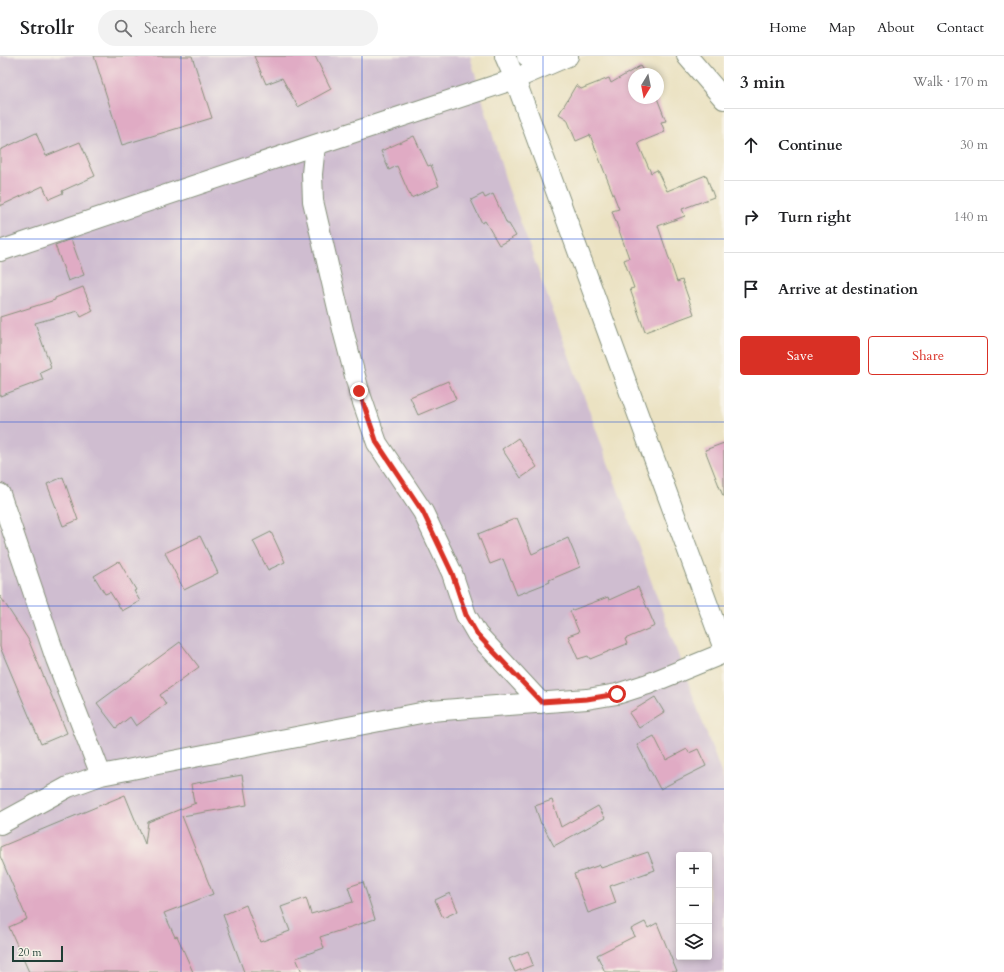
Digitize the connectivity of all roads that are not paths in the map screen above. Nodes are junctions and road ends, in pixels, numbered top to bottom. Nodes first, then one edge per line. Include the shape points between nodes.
1 (505, 56) edge
2 (527, 56) edge
3 (687, 56) edge
4 (565, 58) edge
5 (515, 79) junction
6 (724, 99) edge
7 (315, 145) junction
8 (0, 251) edge
9 (0, 494) edge
10 (724, 649) edge
11 (724, 653) edge
12 (541, 702) junction
13 (101, 775) junction
14 (0, 824) edge

1 - 5 street
2 - 4 street via 541,59
3 - 6 street
4 - 5 street
5 - 7 street
5 - 10 street
7 - 8 street
7 - 12 street via 313,201 359,391 377,443 423,512 452,573 466,615 477,634
9 - 13 street via 56,659
11 - 12 street via 617,694
12 - 13 street via 431,711
13 - 14 street via 68,787

